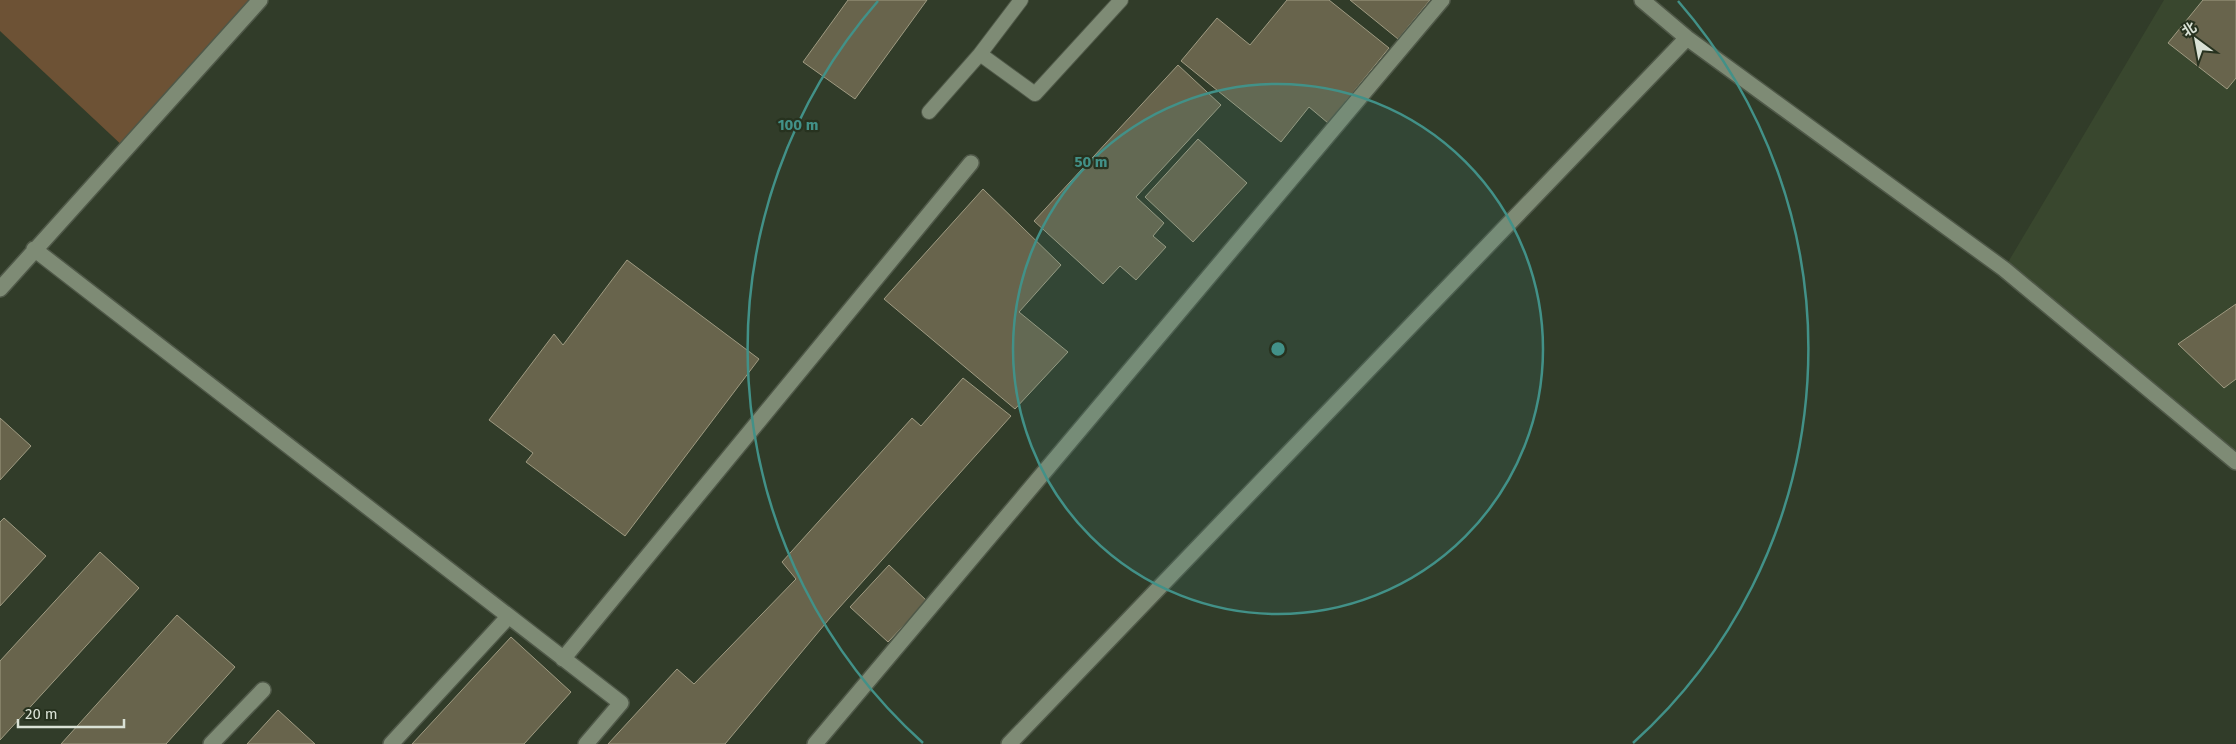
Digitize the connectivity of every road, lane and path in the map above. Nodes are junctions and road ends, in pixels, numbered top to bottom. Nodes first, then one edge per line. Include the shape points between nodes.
1 (260, 0) edge
2 (1021, 0) edge
3 (1121, 0) edge
4 (1442, 0) edge
5 (1642, 0) edge
6 (1687, 38) junction
7 (980, 54) junction
8 (929, 112) dead end
9 (971, 164) dead end
10 (34, 250) junction
11 (0, 289) edge
12 (2236, 462) edge
13 (508, 617) junction
14 (563, 659) junction
15 (263, 690) dead end
16 (211, 744) edge
17 (391, 744) edge
18 (586, 744) edge
19 (815, 744) edge
20 (1009, 744) edge

1 - 10 street
2 - 7 lane
3 - 7 lane via 1035,94
4 - 19 street
5 - 6 street
6 - 12 street via 2004,269
6 - 20 street
7 - 8 lane
9 - 14 street
10 - 11 street
10 - 13 street
13 - 14 street
13 - 17 street
14 - 18 street via 622,704
15 - 16 street

